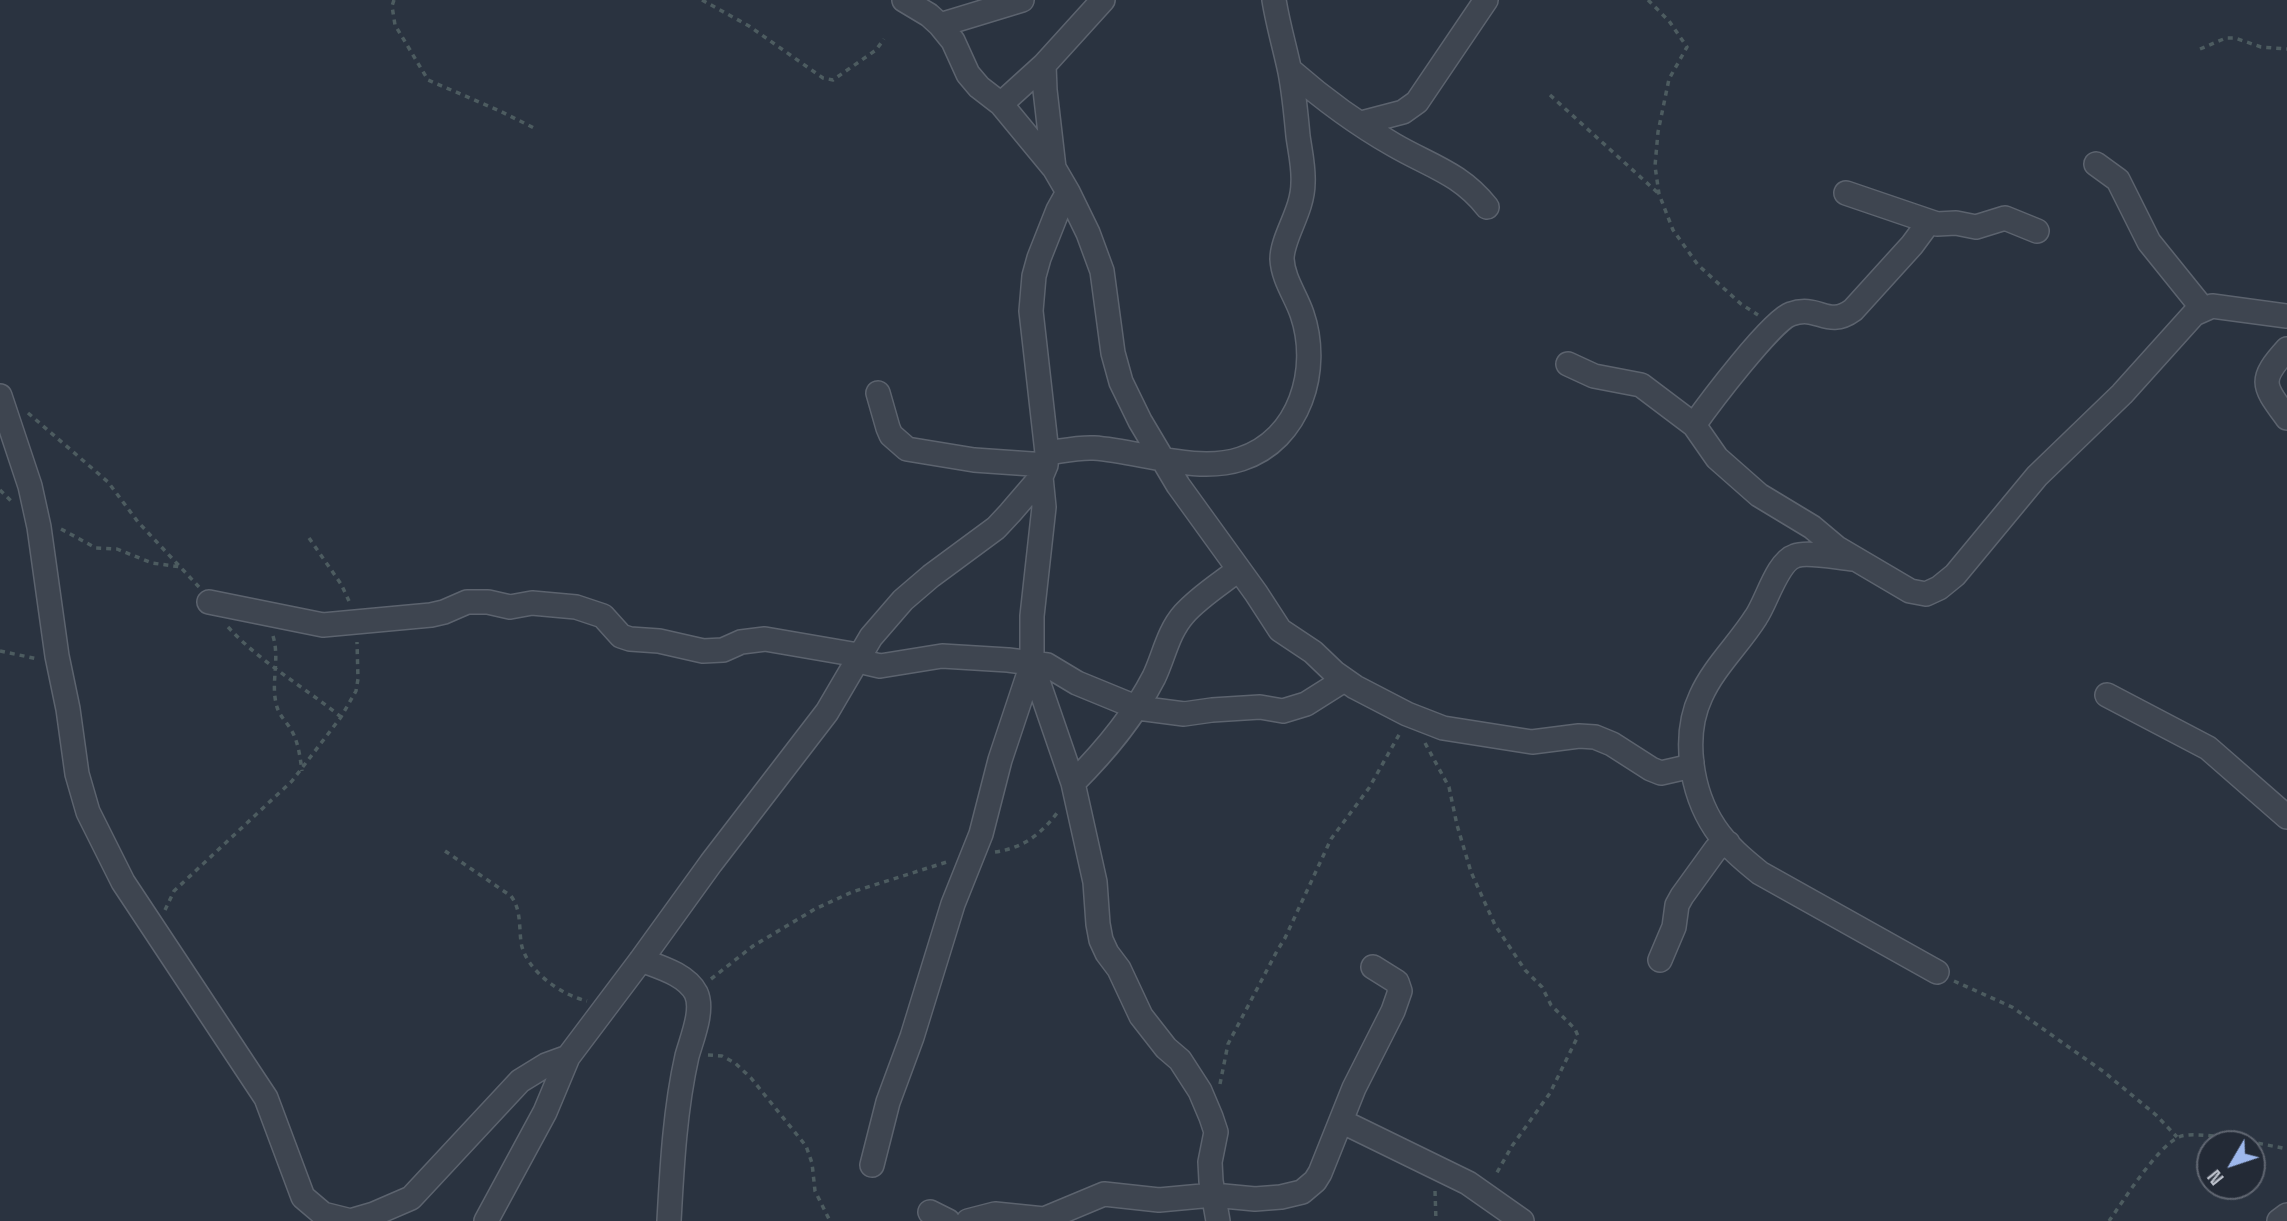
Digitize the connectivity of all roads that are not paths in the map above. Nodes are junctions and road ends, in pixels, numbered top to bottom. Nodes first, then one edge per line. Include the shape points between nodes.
1 (904, 0) edge
2 (1022, 0) edge
3 (1103, 0) edge
4 (1274, 0) edge
5 (1486, 0) edge
6 (940, 25) junction
7 (1044, 65) junction
8 (1290, 70) junction
9 (1001, 104) junction
10 (1361, 123) junction
11 (2096, 164) dead end
12 (1054, 168) junction
13 (1068, 192) junction
14 (1846, 193) dead end
15 (1487, 207) dead end
16 (1929, 222) junction
17 (2037, 231) dead end
18 (2203, 309) junction
19 (2287, 316) edge
20 (2287, 349) edge
21 (1568, 365) dead end
22 (878, 393) dead end
23 (0, 396) edge
24 (2287, 418) edge
25 (1694, 425) junction
26 (1163, 460) junction
27 (1045, 465) junction
28 (1858, 560) junction
29 (1238, 570) junction
30 (209, 602) road end
31 (858, 655) junction
32 (1032, 664) junction
33 (1344, 680) junction
34 (2107, 695) dead end
35 (1138, 708) junction
36 (1692, 762) junction
37 (1073, 783) junction
38 (2287, 817) edge
39 (1728, 843) junction
40 (1660, 960) dead end
41 (641, 961) junction
42 (1373, 967) dead end
43 (1937, 972) road end
44 (568, 1057) junction
45 (1341, 1121) junction
46 (872, 1165) dead end
47 (1213, 1195) junction
48 (2287, 1215) edge
49 (350, 1221) edge
50 (486, 1221) edge
51 (668, 1221) edge
52 (968, 1221) edge
53 (1218, 1221) edge
54 (1522, 1221) edge
55 (2279, 1221) edge

1 - 6 street
2 - 6 street
3 - 7 street
4 - 8 street
5 - 10 street via 1417,102 1402,112
6 - 9 street via 968,74
7 - 9 street
7 - 12 street
8 - 10 street
8 - 26 street via 1303,184 1300,209 1282,260 1308,340 1301,402 1291,421 1259,452 1210,463
9 - 12 street
10 - 15 street via 1456,178
11 - 18 street via 2118,180 2149,242
12 - 13 street
13 - 26 street via 1102,271 1121,382
13 - 27 street via 1034,275 1031,311
14 - 16 street
16 - 17 street via 1976,227 2005,218
16 - 25 street via 1842,318 1831,319 1818,312 1788,314
18 - 19 street via 2212,306
18 - 28 street via 2037,476 1939,588 1926,594 1910,591
20 - 24 street via 2269,368 2266,382
21 - 25 street via 1594,376 1641,385
22 - 27 street via 891,435 908,449
23 - 49 street via 39,527 77,774 88,813 123,882 266,1098 303,1197 323,1214
25 - 28 street via 1731,473
26 - 27 street via 1091,447
26 - 29 street
27 - 31 street via 996,528 904,600
27 - 32 street
28 - 36 street via 1797,554 1777,572 1757,616 1702,694 1691,732
29 - 33 street via 1280,630
29 - 35 street via 1183,615
30 - 31 street via 309,623 431,615 467,602 510,607 532,603 576,607 603,616 621,636 702,651 765,639
31 - 32 street via 880,666 942,656
31 - 41 street via 827,712
32 - 35 street via 1047,665
32 - 37 street
32 - 46 street via 973,856 888,1102
33 - 35 street via 1306,704 1283,710 1259,707 1184,714
33 - 36 street via 1407,714 1443,727 1515,740 1595,737 1661,773
34 - 38 street via 2208,748
35 - 37 street
36 - 39 street via 1700,801
37 - 47 street via 1095,882 1101,940 1141,1016 1200,1091 1216,1132 1210,1162
39 - 40 street via 1716,849 1682,896
39 - 43 street via 1760,873
41 - 44 street
41 - 51 street via 685,980 696,992 698,1005 676,1130
42 - 45 street via 1397,982 1400,991
44 - 49 street via 520,1081 411,1198
44 - 50 street via 545,1112
45 - 47 street via 1320,1173 1302,1192 1269,1199
45 - 54 street via 1448,1172
47 - 52 street via 1159,1200 1104,1194 1044,1219 995,1214
47 - 53 street
48 - 55 street

